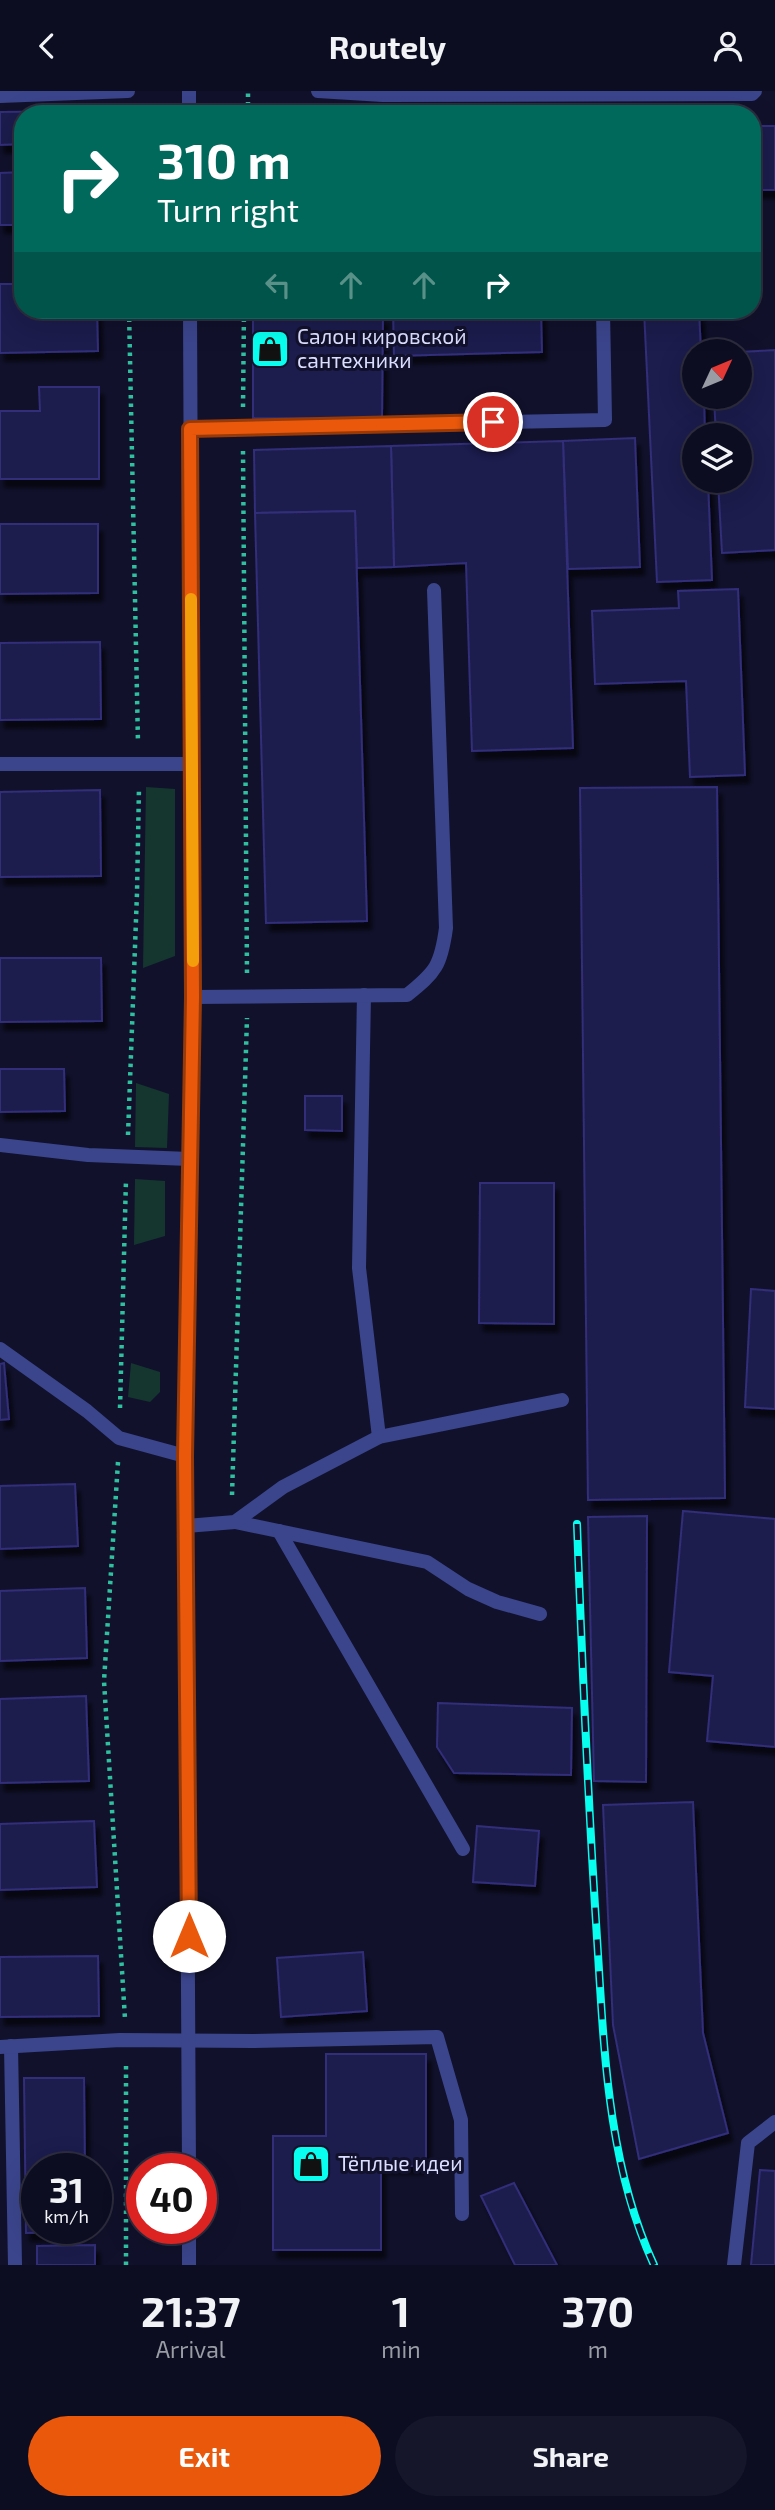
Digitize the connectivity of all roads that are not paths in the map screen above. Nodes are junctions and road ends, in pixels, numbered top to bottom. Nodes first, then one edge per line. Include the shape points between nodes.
1 (128, 91) edge
2 (318, 91) edge
3 (755, 91) edge
4 (0, 96) edge
5 (190, 319) edge
6 (603, 319) edge
7 (190, 429) junction
8 (434, 590) dead end
9 (0, 764) edge
10 (192, 764) junction
11 (364, 995) junction
12 (193, 997) junction
13 (0, 1145) edge
14 (189, 1159) junction
15 (0, 1349) edge
16 (562, 1400) dead end
17 (379, 1437) junction
18 (185, 1456) junction
19 (233, 1522) junction
20 (186, 1526) junction
21 (279, 1531) junction
22 (540, 1614) dead end
23 (463, 1849) dead end
24 (189, 2040) junction
25 (6, 2046) edge
26 (775, 2122) edge
27 (189, 2153) edge
28 (462, 2214) dead end
29 (189, 2244) edge
30 (15, 2265) edge
31 (189, 2265) edge
32 (734, 2265) edge

1 - 4 street
2 - 3 street via 396,95
5 - 7 street
6 - 7 street via 605,420
7 - 10 street
8 - 11 street via 446,928 442,957 427,980 407,995
9 - 10 street
10 - 12 street
11 - 12 street
11 - 17 street via 359,1268
12 - 14 street
13 - 14 street
14 - 18 street
15 - 18 street via 119,1438
16 - 17 street
17 - 19 street via 283,1487
18 - 20 street
19 - 20 street
19 - 21 street
20 - 24 street
21 - 22 street via 427,1562 468,1589
21 - 23 street
24 - 25 street
24 - 27 street
24 - 28 street via 437,2037 461,2120
25 - 30 street
26 - 32 street via 748,2143
29 - 31 street

